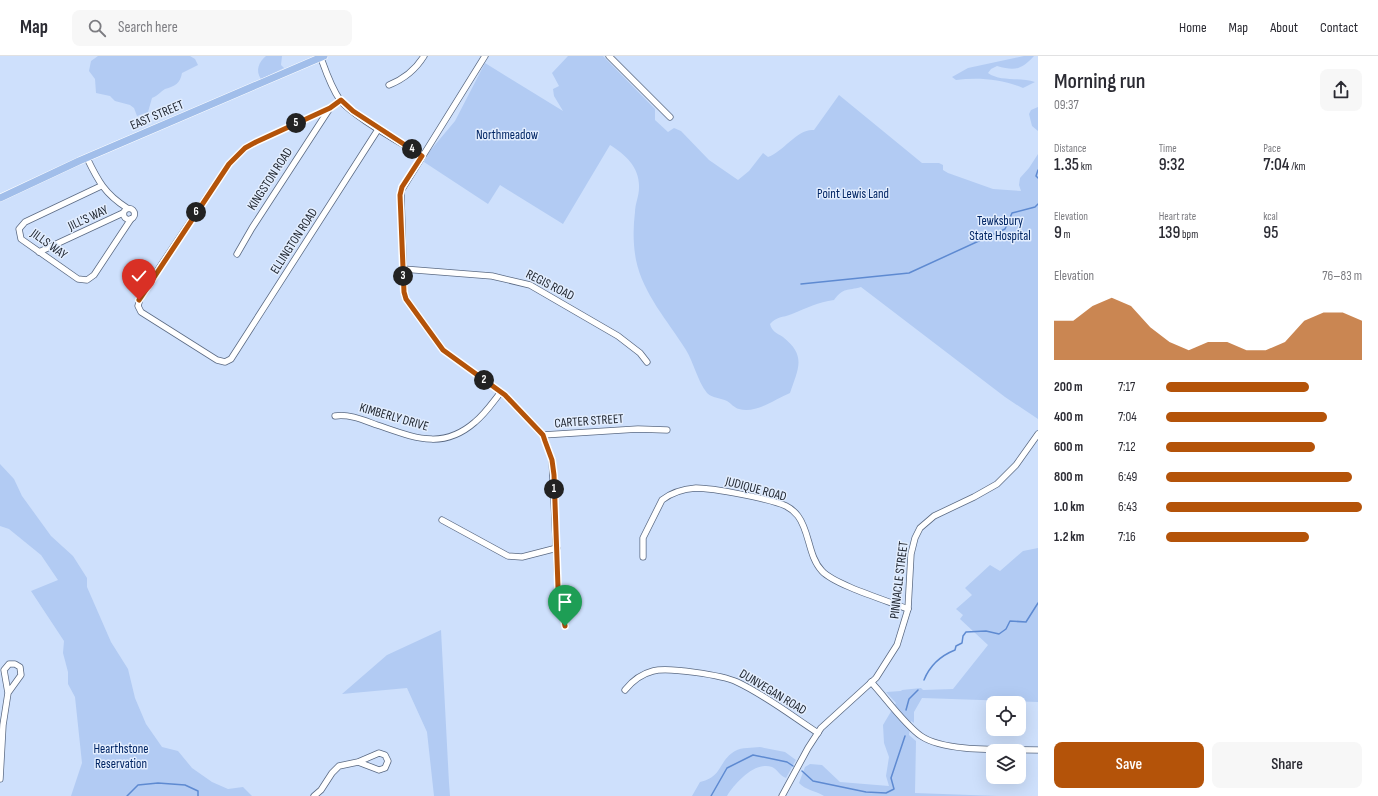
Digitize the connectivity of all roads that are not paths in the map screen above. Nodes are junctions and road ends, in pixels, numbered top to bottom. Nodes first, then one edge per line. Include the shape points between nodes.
1 (424, 56) edge
2 (485, 56) edge
3 (609, 56) edge
4 (322, 57) edge
5 (389, 85) dead end
6 (341, 100) junction
7 (330, 108) junction
8 (670, 117) dead end
9 (379, 128) junction
10 (422, 156) junction
11 (87, 158) junction
12 (101, 186) junction
13 (0, 198) edge
14 (125, 211) junction
15 (131, 219) junction
16 (39, 252) junction
17 (237, 254) dead end
18 (403, 269) junction
19 (647, 362) dead end
20 (502, 392) junction
21 (335, 416) dead end
22 (667, 430) dead end
23 (1038, 434) edge
24 (543, 435) junction
25 (442, 520) dead end
26 (557, 548) junction
27 (643, 557) dead end
28 (908, 610) junction
29 (565, 626) dead end
30 (871, 682) junction
31 (625, 690) dead end
32 (8, 693) junction
33 (818, 733) junction
34 (1038, 750) edge
35 (358, 762) junction
36 (0, 779) edge
37 (314, 796) edge
38 (782, 796) edge

1 - 5 street via 414,70
2 - 10 street, CARTER STREET
3 - 8 street
4 - 6 street via 329,79
4 - 11 main road, EAST STREET
6 - 7 street, KINGSTON ROAD
6 - 9 street
7 - 9 street, ELLINGTON ROAD via 256,142 229,164 141,295 139,310 217,360 225,362 234,355
7 - 17 street, KINGSTON ROAD
9 - 10 street
10 - 18 street, CARTER STREET via 402,187 400,195
11 - 12 street
11 - 13 main road, EAST STREET
12 - 14 street
12 - 16 street, JILLS WAY via 22,224 19,229 21,239
14 - 15 street via 125,218
14 - 15 street via 132,209 134,216
14 - 16 street, JILL'S WAY
15 - 16 street, JILLS WAY via 94,275 87,280 78,279
18 - 19 street, REGIS ROAD via 492,276 530,285 618,336 640,353
18 - 20 street, CARTER STREET via 406,299 443,350
20 - 21 street, KIMBERLY DRIVE via 476,422 455,436 442,439 416,438 351,416
20 - 24 street, CARTER STREET
22 - 24 street, CARTER STREET via 638,429
23 - 28 street, PINNACLE STREET via 1016,465 997,484 934,516 922,526 914,538 911,554
24 - 26 street via 552,460
25 - 26 street via 508,556 522,557
26 - 29 street via 558,587
27 - 28 street, JUDIQUE ROAD via 643,538 662,500 682,490 714,489 786,506 803,523 813,554 822,570 838,581
28 - 30 street, PINNACLE STREET via 906,621 889,659
30 - 33 street, PINNACLE STREET
30 - 34 street via 916,731 936,743 953,747
31 - 33 street, DUNVEGAN ROAD via 636,678 654,670 724,678 746,687
32 - 32 street via 21,675 20,667 15,664 9,664 4,670
32 - 36 street via 2,731
33 - 38 street, PINNACLE STREET
35 - 35 street via 379,753 385,755 388,761 385,768 380,770
35 - 37 street via 336,768

